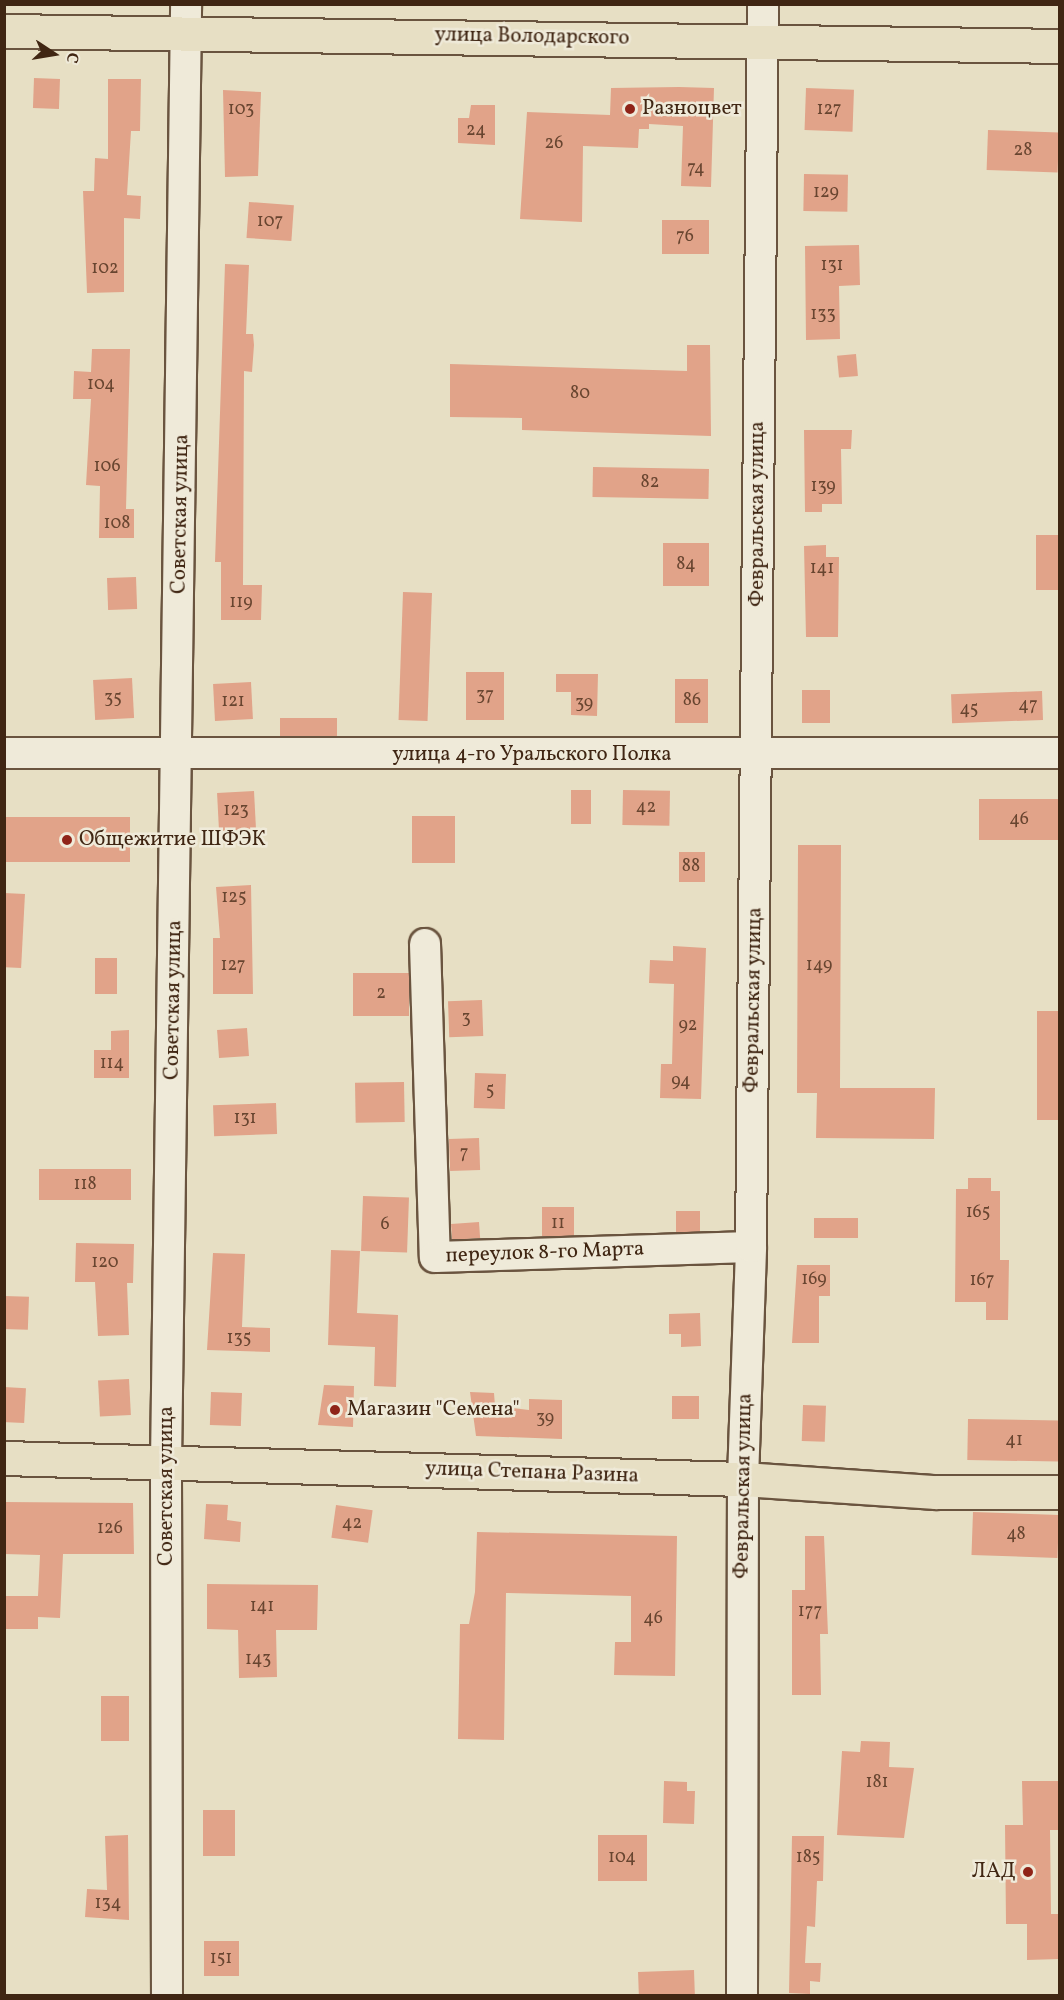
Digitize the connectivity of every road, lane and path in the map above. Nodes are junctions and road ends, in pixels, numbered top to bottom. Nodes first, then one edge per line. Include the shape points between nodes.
1 (763, 4) edge
2 (186, 19) edge
3 (4, 31) edge
4 (762, 40) junction
5 (1059, 46) edge
6 (4, 753) edge
7 (179, 753) junction
8 (1059, 753) edge
9 (756, 756) junction
10 (425, 944) dead end
11 (751, 1247) junction
12 (4, 1458) edge
13 (166, 1463) junction
14 (743, 1479) junction
15 (1059, 1492) edge
16 (167, 1995) edge
17 (742, 1995) edge

1 - 4 street, Февральская улица
2 - 3 main road, улица Володарского
2 - 4 main road, улица Володарского
2 - 7 street, Советская улица
4 - 5 main road, улица Володарского
4 - 9 street, Февральская улица
6 - 7 street, улица 4-го Уральского Полка
7 - 9 street, улица 4-го Уральского Полка
7 - 13 street, Советская улица
8 - 9 street, улица 4-го Уральского Полка
9 - 11 street, Февральская улица
10 - 11 street, переулок 8-го Марта via 435,1257
11 - 14 street, Февральская улица
12 - 13 main road, улица Степана Разина
13 - 14 main road, улица Степана Разина
13 - 16 street, Советская улица
14 - 15 main road, улица Степана Разина via 936,1492
14 - 17 street, Февральская улица

